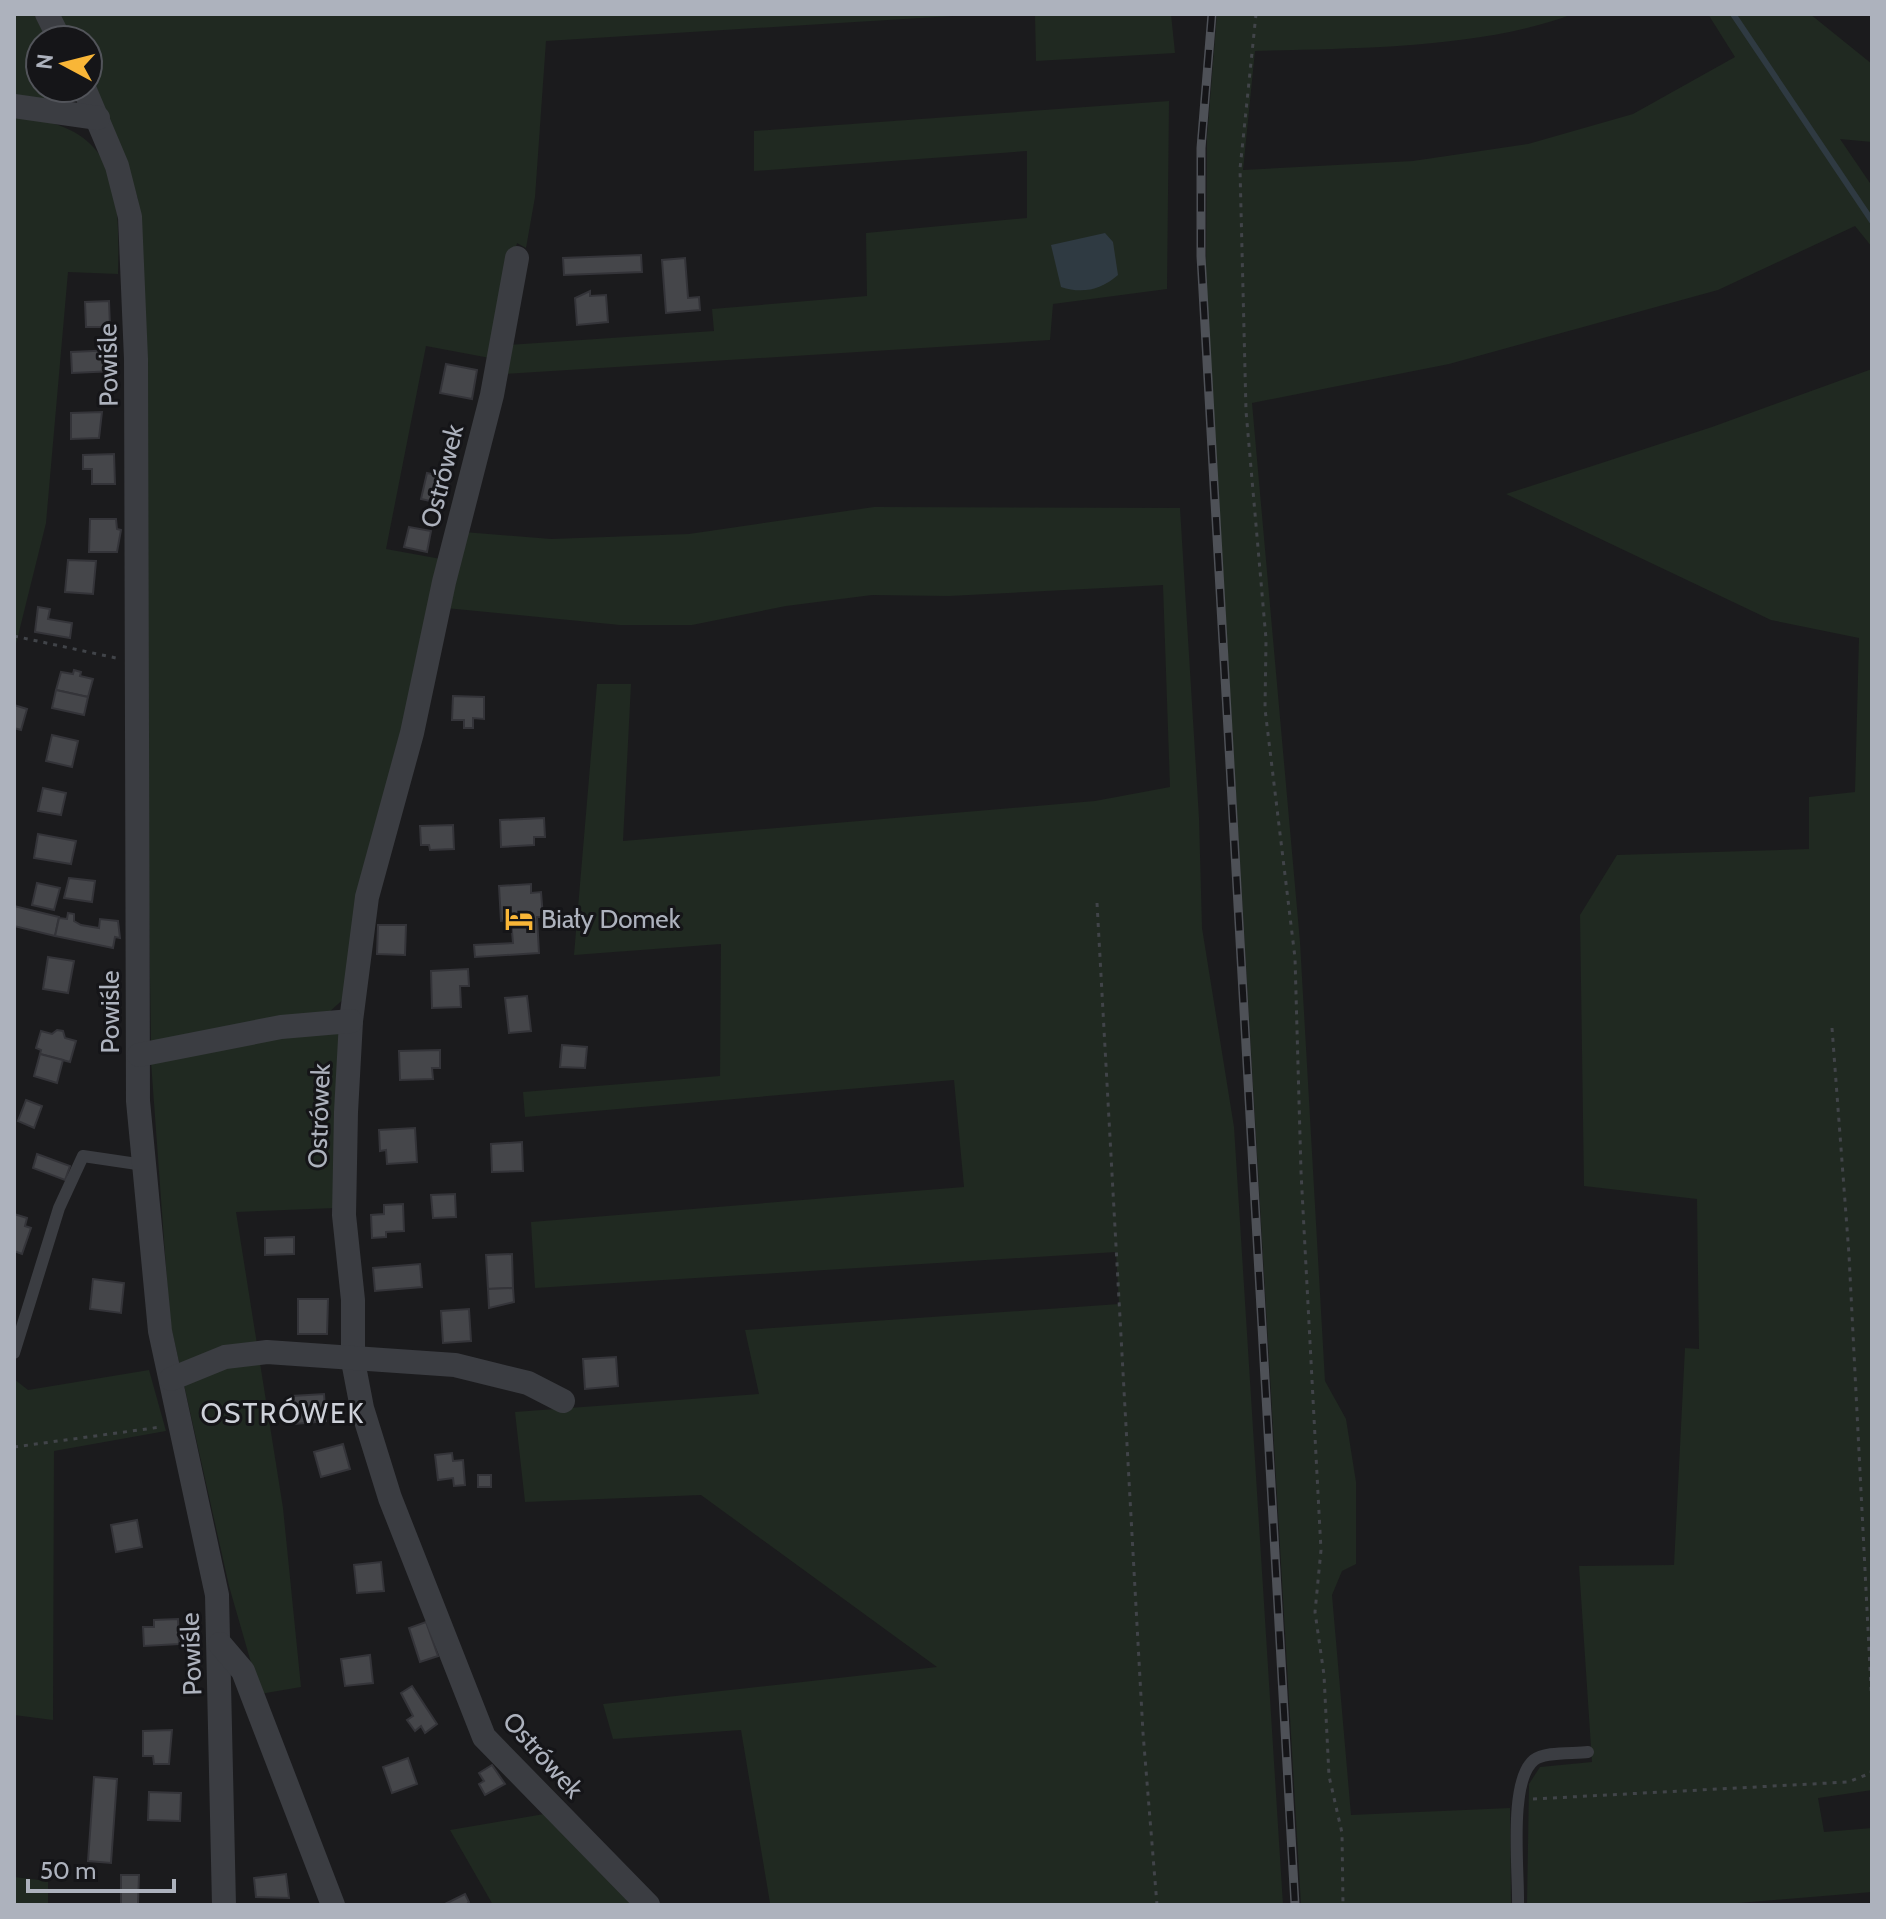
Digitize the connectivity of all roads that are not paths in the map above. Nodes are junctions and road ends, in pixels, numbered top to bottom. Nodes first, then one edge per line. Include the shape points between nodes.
1 (91, 104) edge
2 (14, 106) edge
3 (98, 118) junction
4 (517, 258) dead end
5 (351, 1021) junction
6 (139, 1055) junction
7 (144, 1165) junction
8 (14, 1353) edge
9 (353, 1361) junction
10 (171, 1379) junction
11 (563, 1401) dead end
12 (220, 1644) junction
13 (1588, 1752) dead end
14 (224, 1905) edge
15 (333, 1905) edge
16 (648, 1905) edge
17 (1518, 1905) edge

1 - 3 street, Powiśle
2 - 3 street
3 - 6 street, Powiśle via 130,217 136,359
4 - 5 street, Ostrówek via 492,395 412,733 367,897
5 - 6 street via 281,1027
5 - 9 street, Ostrówek via 344,1215
6 - 7 street, Powiśle
7 - 8 lane via 83,1156 59,1208
7 - 10 street, Powiśle via 160,1331
9 - 10 street via 250,1353 225,1357
9 - 11 street via 412,1361 490,1371
9 - 16 street, Ostrówek via 390,1498 484,1737
10 - 12 street, Powiśle via 211,1555
12 - 14 street, Powiśle
12 - 15 street via 243,1671
13 - 17 lane via 1531,1761 1518,1800

